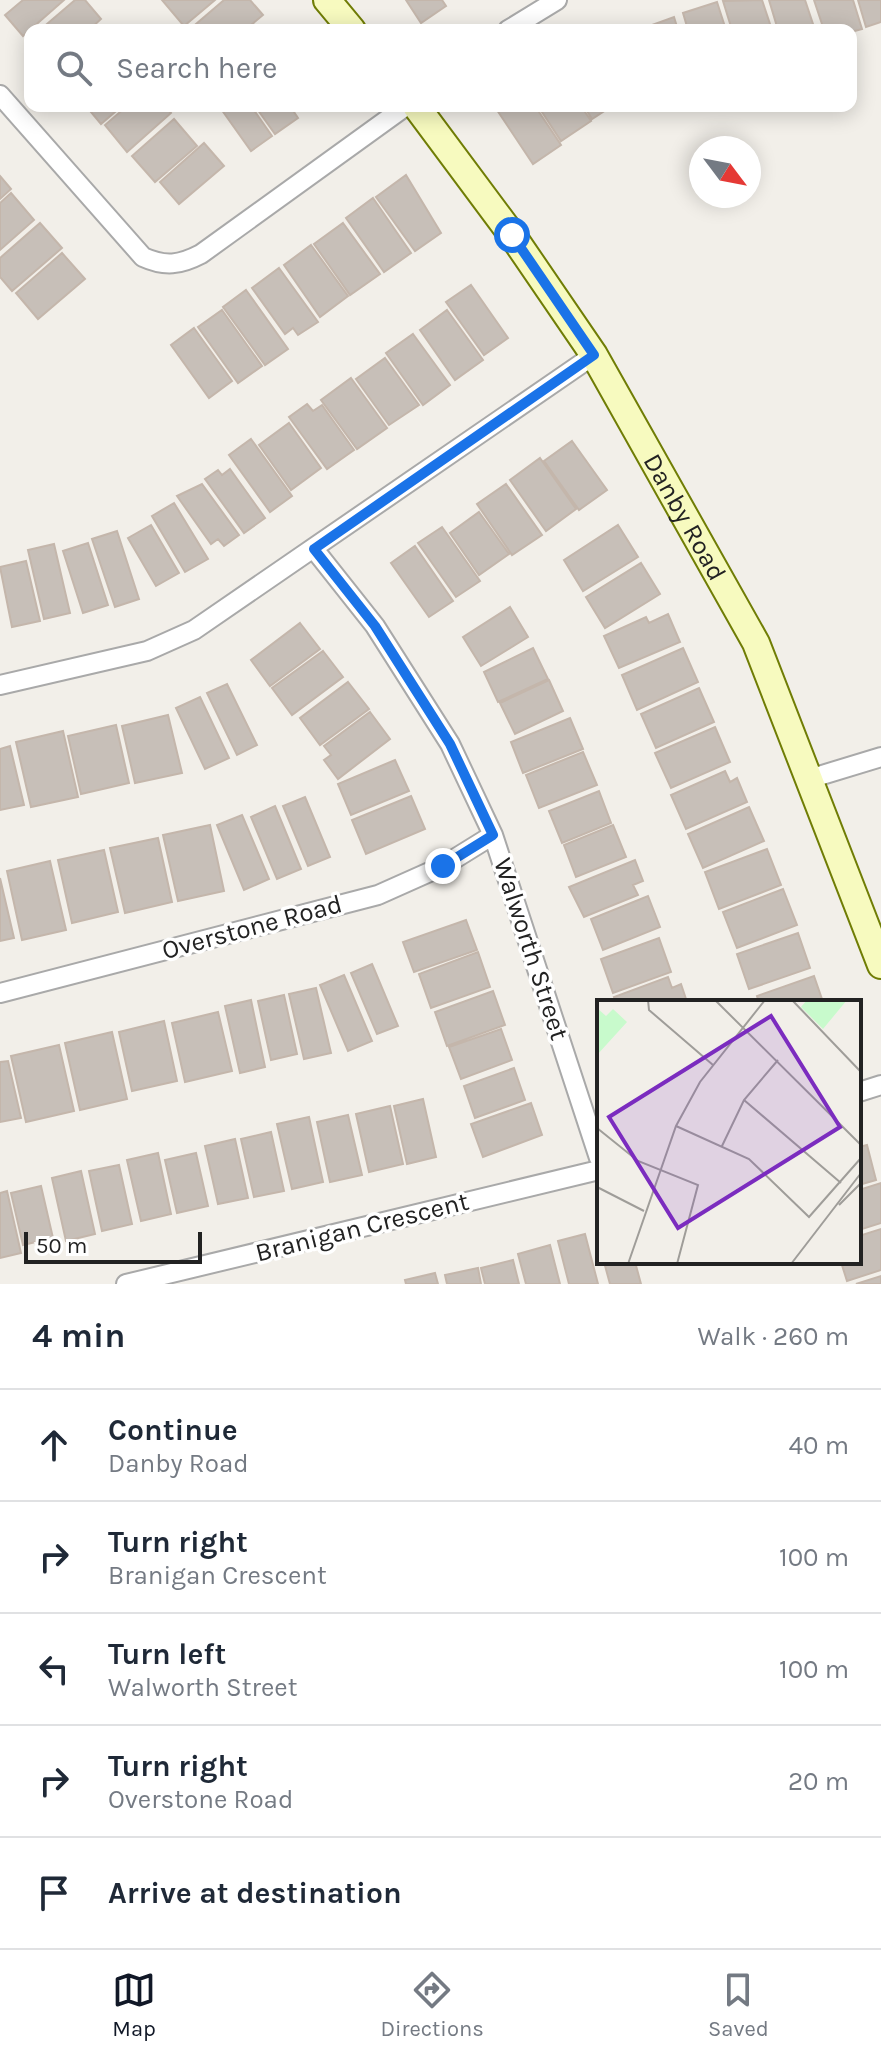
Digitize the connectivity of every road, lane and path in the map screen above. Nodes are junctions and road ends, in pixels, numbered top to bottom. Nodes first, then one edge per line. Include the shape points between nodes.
1 (327, 0) edge
2 (557, 0) edge
3 (347, 24) edge
4 (518, 24) edge
5 (0, 95) edge
6 (398, 112) edge
7 (420, 112) edge
8 (594, 355) junction
9 (314, 549) junction
10 (0, 685) edge
11 (881, 757) edge
12 (809, 779) junction
13 (493, 835) junction
14 (881, 965) edge
15 (0, 993) edge
16 (881, 1085) edge
17 (861, 1091) edge
18 (597, 1152) edge
19 (597, 1170) edge
20 (126, 1284) edge

1 - 3 street
2 - 4 street
5 - 6 street via 143,257 175,265 201,254
7 - 8 street, Danby Road
8 - 9 street
8 - 12 street, Danby Road via 756,643
9 - 10 street via 194,630 147,651
9 - 13 street, Walworth Street via 375,626 450,744
11 - 12 street
12 - 14 street, Danby Road
13 - 15 street, Overstone Road via 443,866 378,895
13 - 18 street, Walworth Street
16 - 17 street
19 - 20 street, Branigan Crescent

